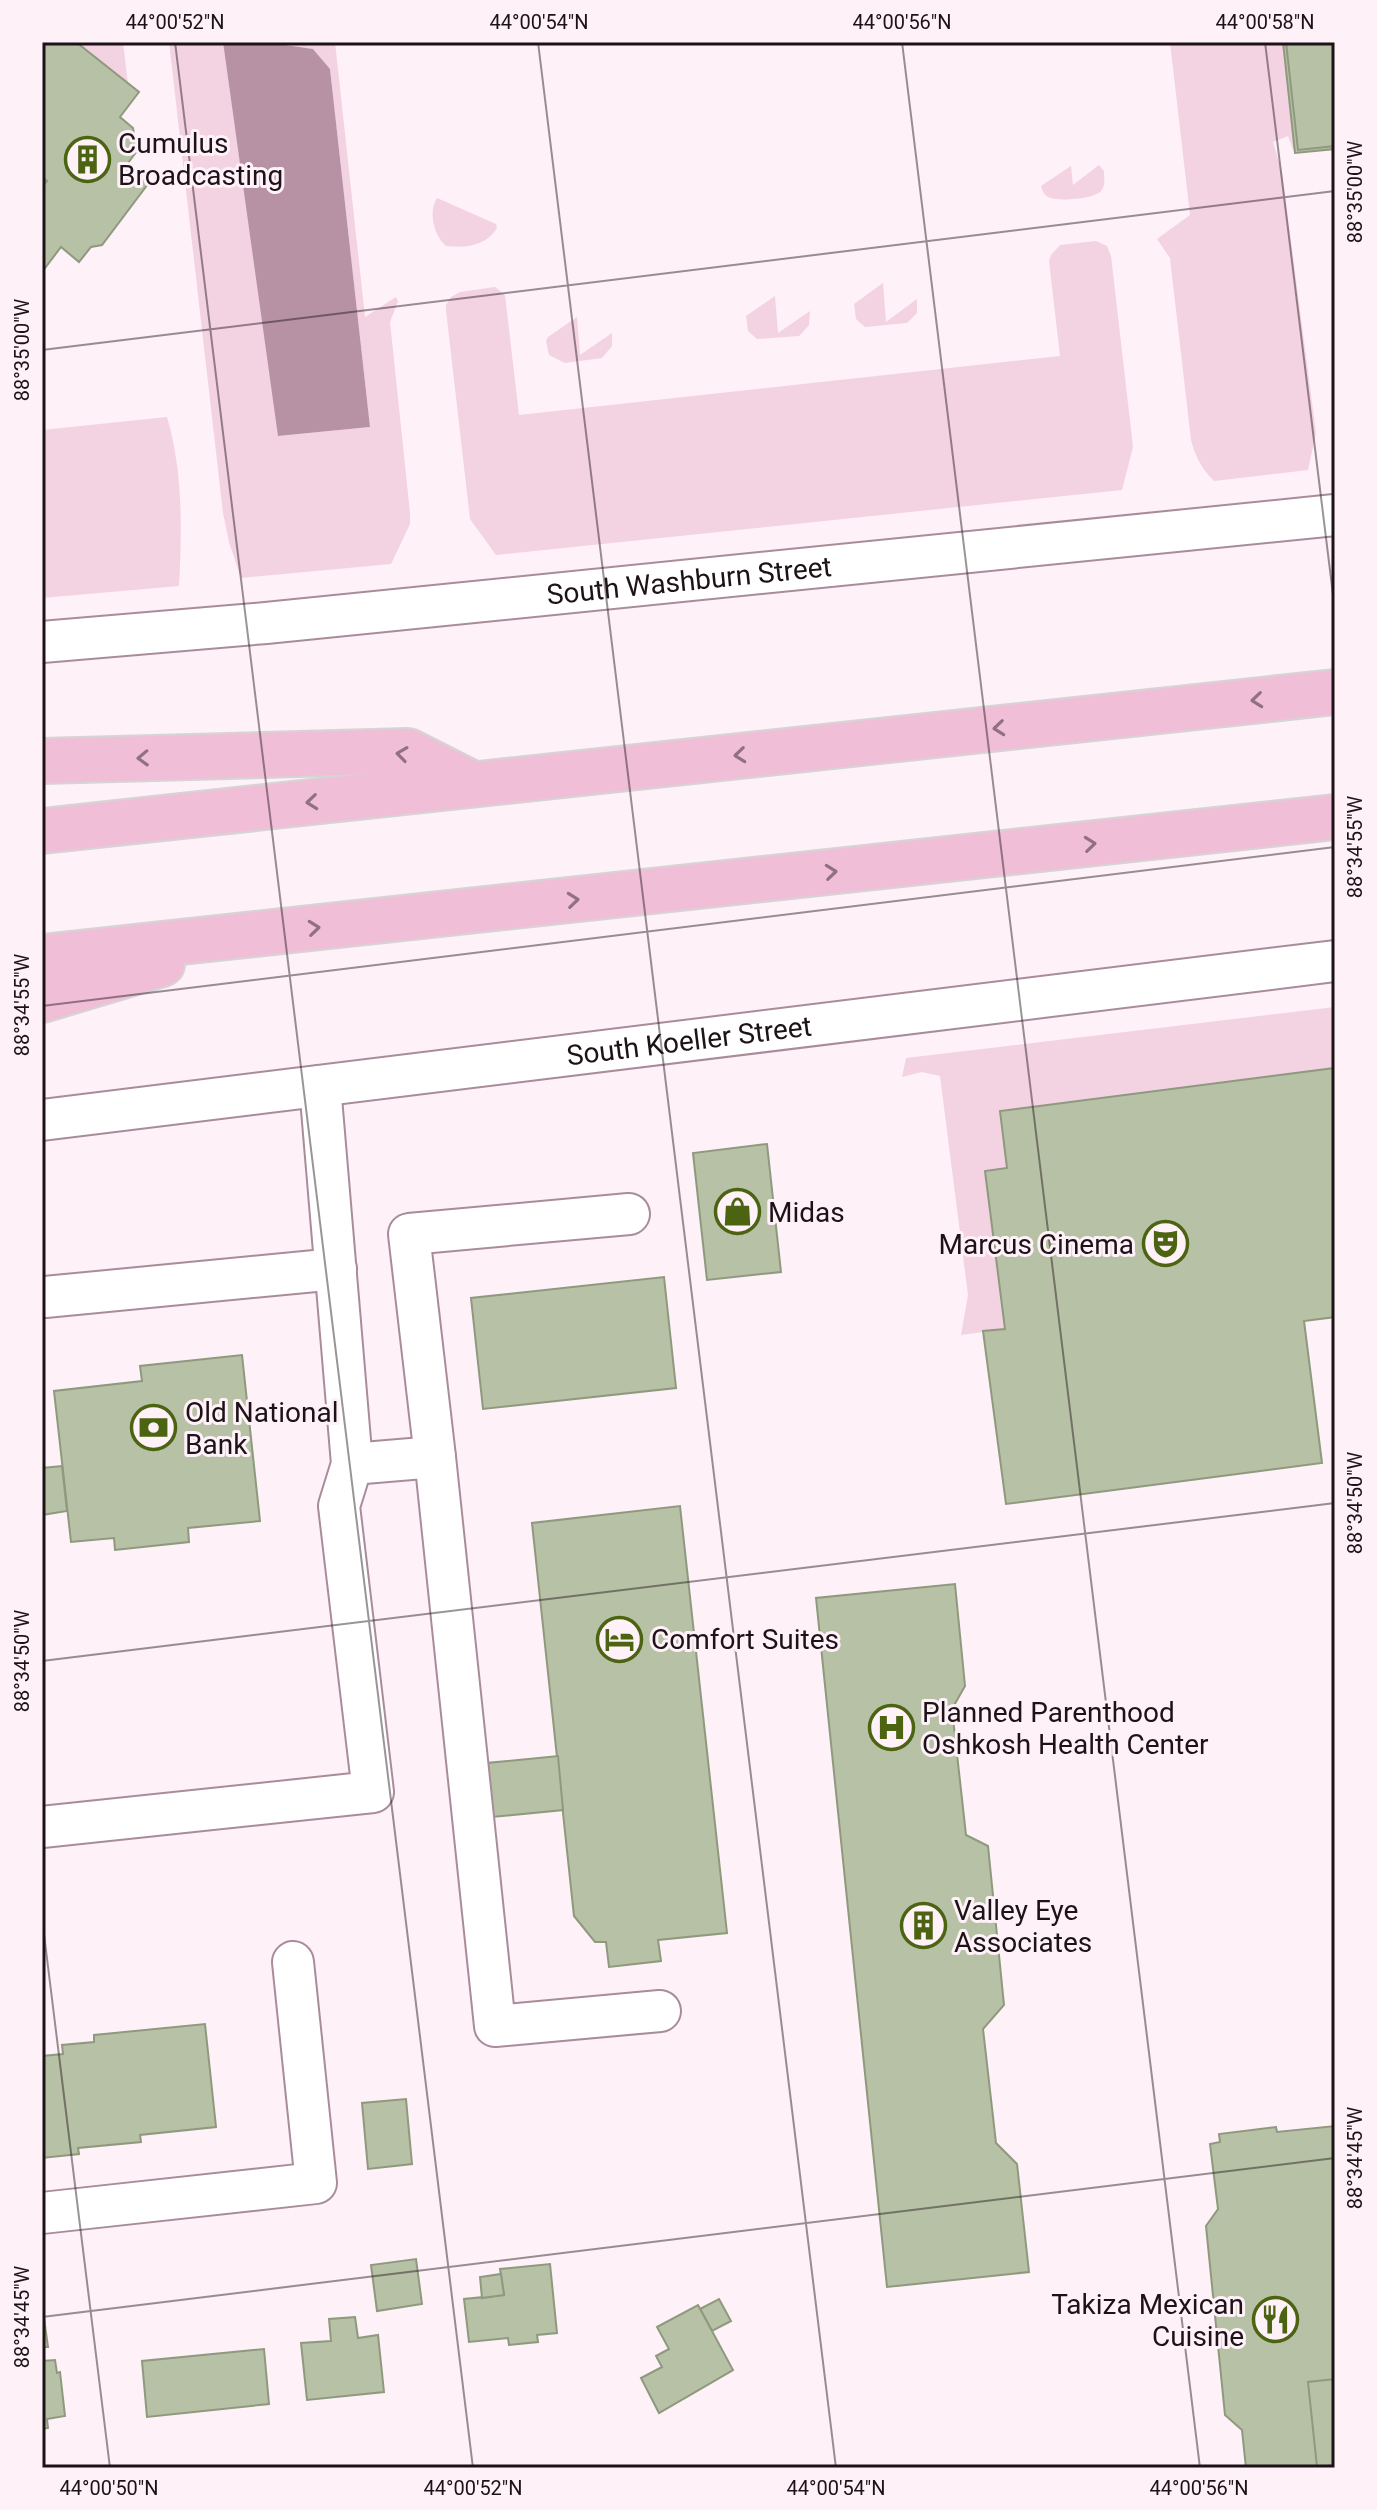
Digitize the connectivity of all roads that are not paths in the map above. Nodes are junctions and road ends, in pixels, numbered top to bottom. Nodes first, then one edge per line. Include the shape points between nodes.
1 (1335, 515) edge
2 (42, 642) edge
3 (1335, 692) edge
4 (42, 761) edge
5 (473, 784) junction
6 (1335, 817) edge
7 (42, 831) edge
8 (263, 933) junction
9 (42, 957) edge
10 (1335, 961) edge
11 (42, 1000) edge
12 (320, 1086) junction
13 (42, 1120) edge
14 (629, 1214) dead end
15 (336, 1269) junction
16 (45, 1297) dead end
17 (435, 1457) junction
18 (352, 1464) junction
19 (42, 1827) edge
20 (293, 1962) dead end
21 (660, 2011) dead end
22 (42, 2213) edge

1 - 2 street, South Washburn Street
3 -> 5 highway
5 -> 4 highway via 408,751
5 -> 7 highway
8 -> 6 highway
8 - 9 highway
8 - 11 highway
10 - 12 street, South Koeller Street
12 - 13 street, South Koeller Street
12 - 15 street
14 - 17 street via 409,1234
15 - 16 street
15 - 18 street
17 - 18 street
17 - 21 street via 495,2026
18 - 19 street via 339,1506 373,1792
20 - 22 street via 316,2183

